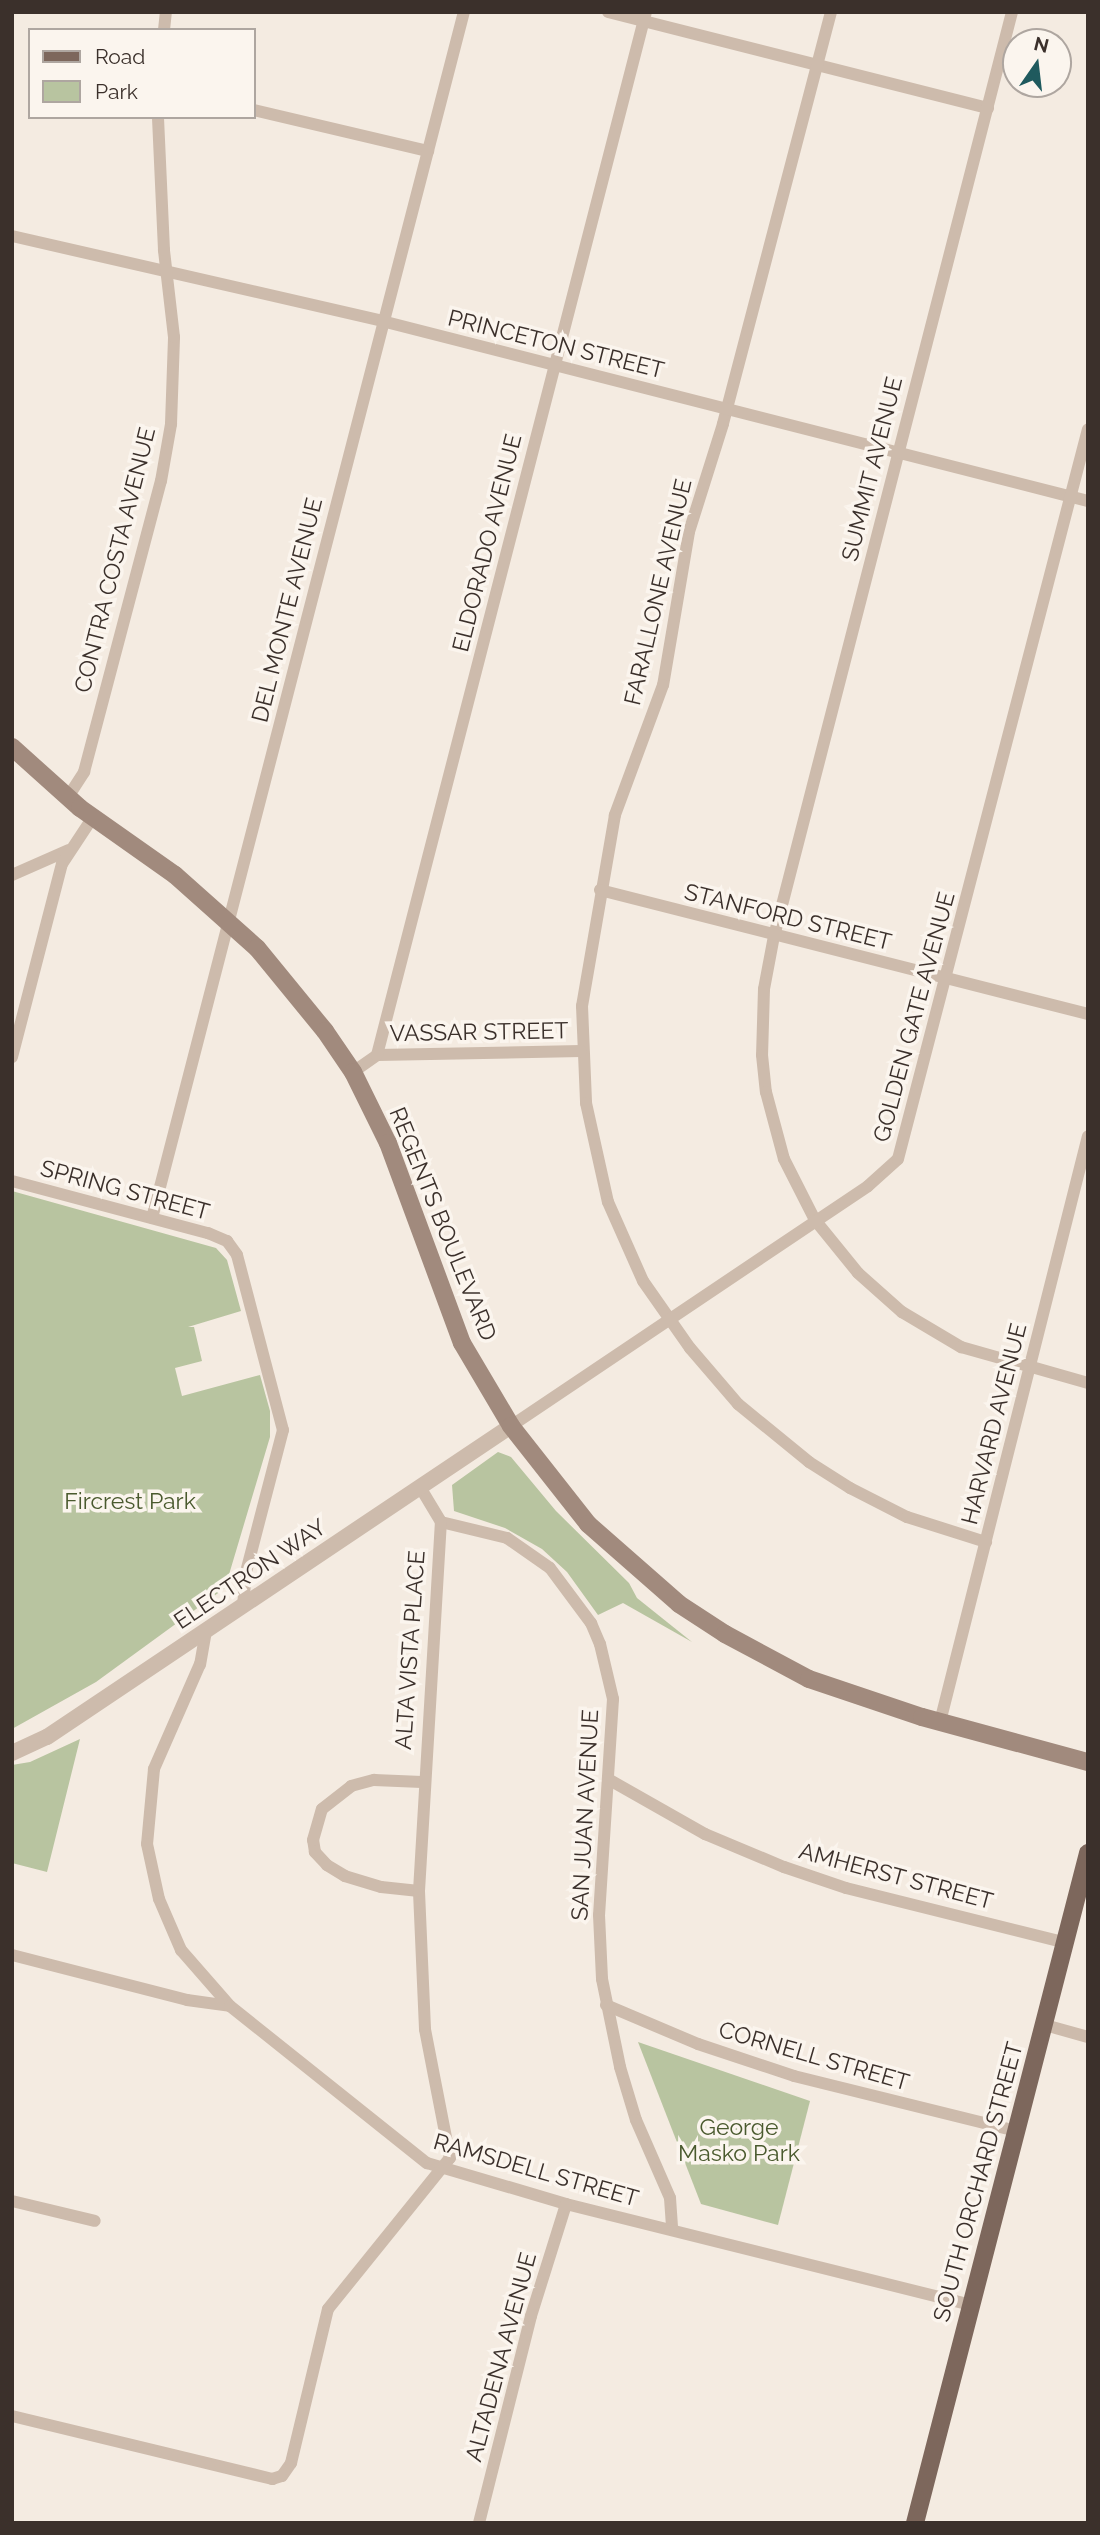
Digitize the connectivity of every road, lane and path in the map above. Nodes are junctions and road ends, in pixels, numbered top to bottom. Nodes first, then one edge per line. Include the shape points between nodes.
1 (464, 12) edge
2 (608, 12) edge
3 (831, 12) edge
4 (1012, 12) edge
5 (645, 16) edge
6 (818, 66) junction
7 (988, 108) junction
8 (256, 110) edge
9 (158, 119) edge
10 (428, 150) junction
11 (12, 236) edge
12 (167, 272) junction
13 (382, 321) junction
14 (555, 365) junction
15 (726, 408) junction
16 (1088, 429) edge
17 (897, 452) junction
18 (1070, 497) junction
19 (1088, 502) edge
20 (12, 747) edge
21 (68, 797) junction
22 (93, 817) junction
23 (70, 850) junction
24 (12, 875) edge
25 (600, 890) junction
26 (229, 923) junction
27 (774, 936) junction
28 (946, 979) junction
29 (1088, 1014) edge
30 (581, 1051) junction
31 (377, 1055) junction
32 (12, 1057) edge
33 (352, 1072) junction
34 (1088, 1136) edge
35 (12, 1181) edge
36 (152, 1218) junction
37 (815, 1220) junction
38 (667, 1319) junction
39 (1028, 1369) junction
40 (1088, 1383) edge
41 (511, 1426) junction
42 (420, 1487) junction
43 (441, 1522) junction
44 (986, 1542) junction
45 (243, 1604) junction
46 (206, 1632) junction
47 (940, 1722) junction
48 (12, 1753) edge
49 (1088, 1762) edge
50 (608, 1779) junction
51 (422, 1782) junction
52 (1088, 1853) edge
53 (419, 1891) junction
54 (1066, 1943) junction
55 (12, 1955) edge
56 (606, 2005) junction
57 (230, 2006) junction
58 (1045, 2025) junction
59 (1088, 2037) edge
60 (1017, 2131) junction
61 (444, 2168) junction
62 (12, 2201) edge
63 (566, 2204) junction
64 (95, 2221) dead end
65 (673, 2230) junction
66 (971, 2305) junction
67 (12, 2416) edge
68 (479, 2523) edge
69 (915, 2523) edge

1 - 10 street, DEL MONTE AVENUE
2 - 5 street
3 - 6 street, FARALLONE AVENUE
4 - 7 street, SUMMIT AVENUE
5 - 6 street
5 - 14 street, ELDORADO AVENUE
6 - 7 street
6 - 15 street, FARALLONE AVENUE
7 - 17 street, SUMMIT AVENUE
8 - 10 street
9 - 12 street, CONTRA COSTA AVENUE
10 - 13 street, DEL MONTE AVENUE
11 - 12 street, PRINCETON STREET
12 - 13 street, PRINCETON STREET
12 - 21 street, CONTRA COSTA AVENUE via 174,366 165,462 84,772
13 - 14 street, PRINCETON STREET
13 - 26 street, DEL MONTE AVENUE
14 - 15 street, PRINCETON STREET
14 - 31 street, ELDORADO AVENUE
15 - 17 street, PRINCETON STREET
15 - 25 street, FARALLONE AVENUE via 689,532 663,685 615,815
16 - 18 street, GOLDEN GATE AVENUE
17 - 18 street, PRINCETON STREET
17 - 27 street, SUMMIT AVENUE
18 - 19 street, PRINCETON STREET
18 - 28 street, GOLDEN GATE AVENUE
20 - 21 main road, REGENTS BOULEVARD
21 - 22 main road, REGENTS BOULEVARD
22 - 23 street
22 - 26 main road, REGENTS BOULEVARD via 175,875
23 - 24 street
23 - 32 street via 62,864
25 - 27 street, STANFORD STREET
25 - 30 street, FARALLONE AVENUE via 589,951
26 - 33 main road, REGENTS BOULEVARD via 294,989
26 - 36 street, DEL MONTE AVENUE
27 - 28 street, STANFORD STREET
27 - 37 street, SUMMIT AVENUE via 762,1030 766,1092 784,1159
28 - 29 street, STANFORD STREET
28 - 37 street, GOLDEN GATE AVENUE via 898,1159 886,1173
30 - 31 street, VASSAR STREET
30 - 38 street, FARALLONE AVENUE via 592,1143 608,1202 643,1281
31 - 33 street
33 - 41 main road, REGENTS BOULEVARD via 406,1185 462,1343
34 - 39 street, HARVARD AVENUE
35 - 36 street, SPRING STREET
36 - 45 street, SPRING STREET via 208,1233 233,1247 280,1406 284,1430 246,1572
37 - 38 street, GOLDEN GATE AVENUE
37 - 39 street, SUMMIT AVENUE via 858,1273 902,1312 961,1347
38 - 41 street, GOLDEN GATE AVENUE
38 - 44 street, FARALLONE AVENUE via 738,1404 809,1462 906,1517
39 - 40 street, SUMMIT AVENUE
39 - 44 street, HARVARD AVENUE
41 - 42 street, ELECTRON WAY
41 - 47 main road, REGENTS BOULEVARD via 588,1524 679,1604 809,1679
42 - 43 street
42 - 45 street, ELECTRON WAY
43 - 50 street, SAN JUAN AVENUE via 507,1538 532,1553 567,1588 591,1623 606,1662 613,1699
43 - 51 street, ALTA VISTA PLACE
44 - 47 street, HARVARD AVENUE
45 - 46 street, ELECTRON WAY
46 - 48 street, ELECTRON WAY via 47,1737
46 - 57 street, RAMSDELL STREET via 200,1664 154,1769 147,1844 159,1899 181,1950
47 - 49 main road, REGENTS BOULEVARD
50 - 54 street, AMHERST STREET via 705,1834 783,1867 846,1888
50 - 56 street, SAN JUAN AVENUE via 598,1915
51 - 53 street, ALTA VISTA PLACE
51 - 53 street, ALTA VISTA PLACE via 374,1780 351,1786 322,1809 313,1840 321,1858 345,1876 381,1887
52 - 54 main road, SOUTH ORCHARD STREET
53 - 61 street, ALTA VISTA PLACE via 425,2029 451,2147
54 - 58 main road, SOUTH ORCHARD STREET
55 - 57 street via 187,2000
56 - 60 street, CORNELL STREET via 783,2073
56 - 65 street, SAN JUAN AVENUE via 636,2120 670,2198
57 - 61 street, RAMSDELL STREET via 418,2158
58 - 59 street
58 - 60 main road, SOUTH ORCHARD STREET
60 - 66 main road, SOUTH ORCHARD STREET
61 - 63 street, RAMSDELL STREET
61 - 67 street via 333,2299 320,2334 291,2463 280,2477
62 - 64 street
63 - 65 street, RAMSDELL STREET
63 - 68 street, ALTADENA AVENUE via 531,2316
65 - 66 street, RAMSDELL STREET
66 - 69 main road, SOUTH ORCHARD STREET

